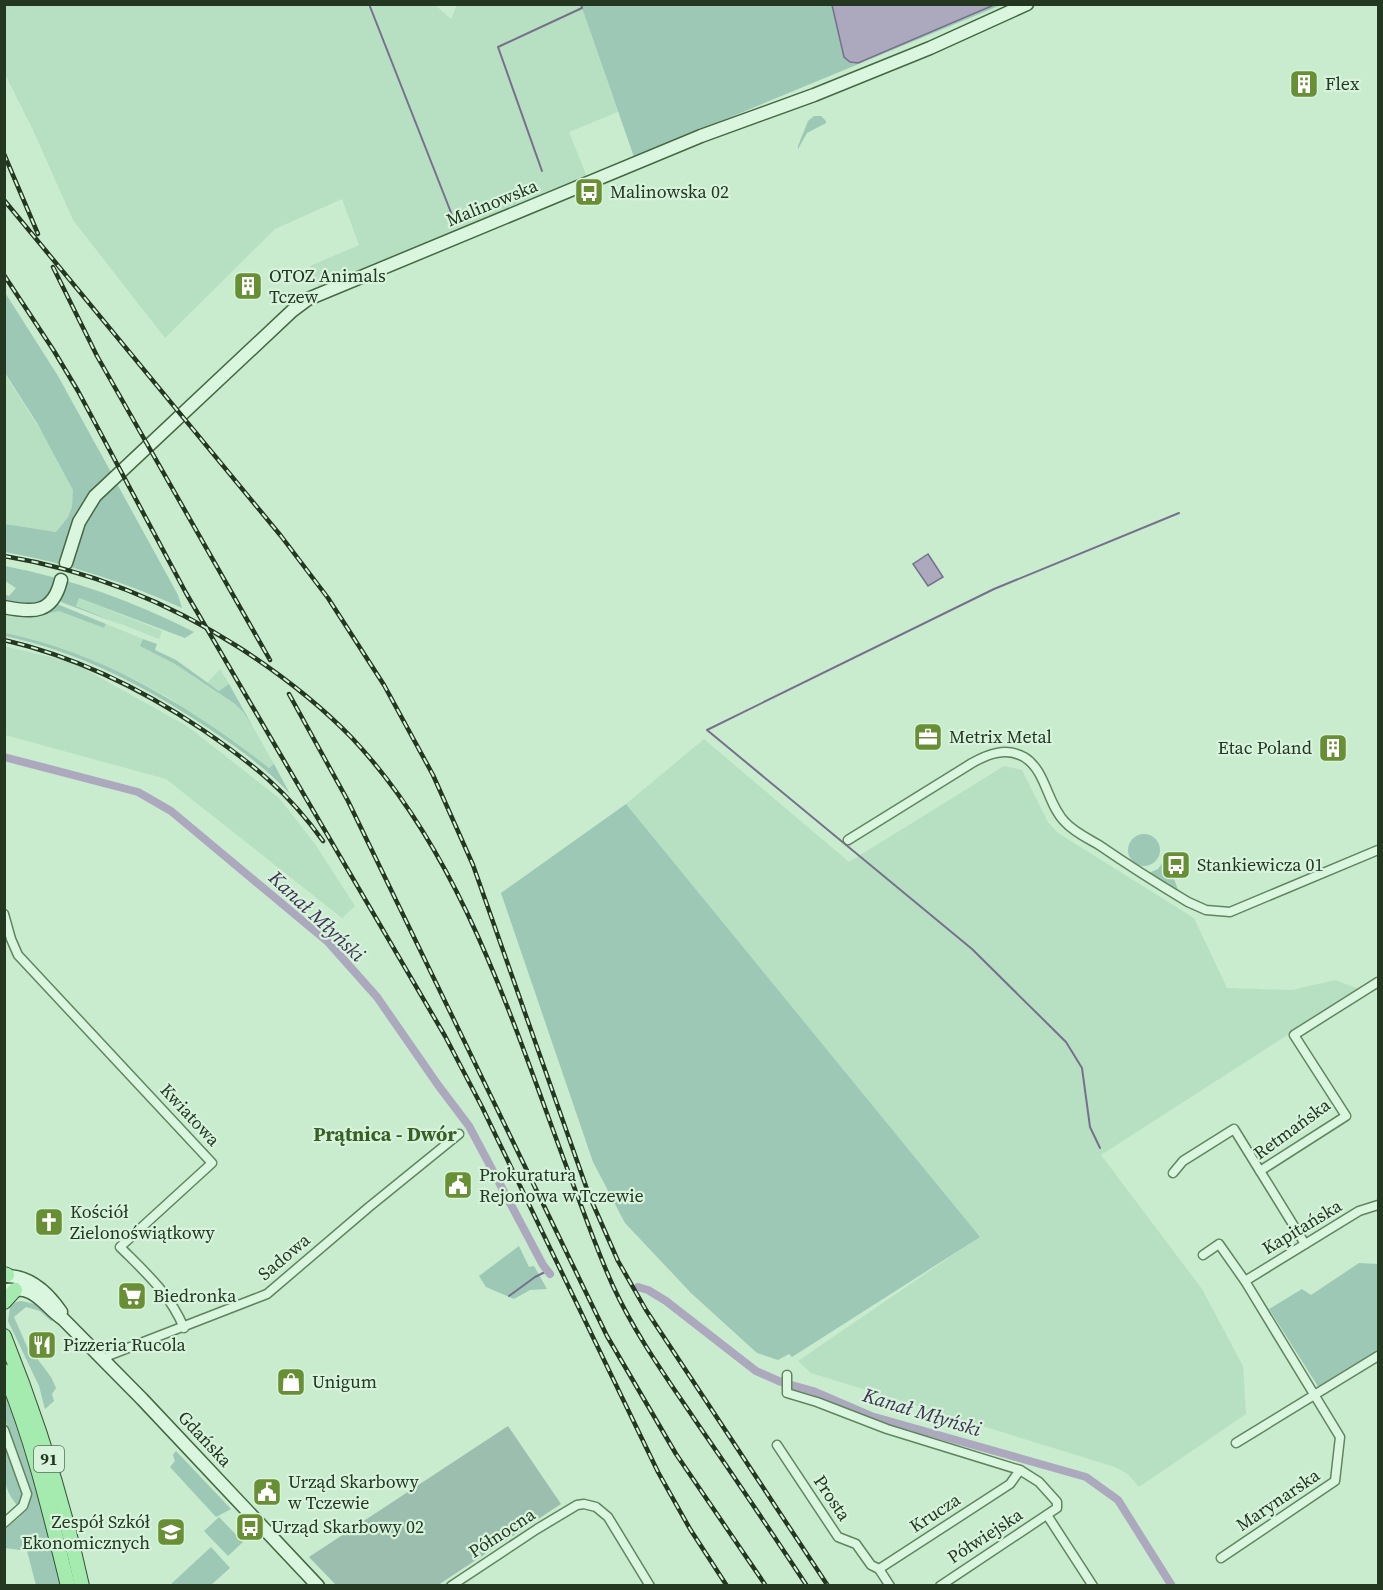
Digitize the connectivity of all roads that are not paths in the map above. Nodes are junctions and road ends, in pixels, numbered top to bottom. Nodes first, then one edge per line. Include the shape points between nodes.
1 (1027, 4) edge
2 (66, 563) dead end
3 (62, 580) dead end
4 (4, 607) edge
5 (848, 840) dead end
6 (1378, 850) edge
7 (4, 914) edge
8 (1378, 982) edge
9 (459, 1134) dead end
10 (1260, 1171) junction
11 (1173, 1173) dead end
12 (1378, 1205) edge
13 (1305, 1244) junction
14 (1203, 1255) dead end
15 (5, 1275) edge
16 (1245, 1281) junction
17 (10, 1290) edge
18 (4, 1302) edge
19 (63, 1319) junction
20 (184, 1328) junction
21 (4, 1336) edge
22 (1378, 1356) edge
23 (104, 1361) junction
24 (4, 1371) edge
25 (787, 1375) dead end
26 (1316, 1395) junction
27 (4, 1431) edge
28 (1236, 1443) dead end
29 (777, 1445) dead end
30 (1020, 1470) junction
31 (1047, 1515) junction
32 (4, 1523) edge
33 (1221, 1558) dead end
34 (879, 1569) junction
35 (68, 1586) edge
36 (82, 1586) edge
37 (318, 1586) edge
38 (451, 1586) edge
39 (650, 1586) edge
40 (890, 1586) edge
41 (940, 1586) edge
42 (1093, 1586) edge

1 - 2 street, Malinowska via 910,56 701,136 308,299 95,496 79,522
3 - 4 street via 54,598 42,608 30,612
5 - 6 street via 972,763 1001,752 1018,754 1032,764 1056,811 1072,829 1206,910 1230,912
7 - 20 street, Kwiatowa via 18,955 212,1163 120,1247 167,1296
8 - 10 street, Retmańska via 1294,1035 1346,1116
9 - 20 street, Sadowa via 267,1294
10 - 11 street via 1234,1129 1183,1161
10 - 13 street, Retmańska
12 - 13 street, Kapitańska via 1359,1211
13 - 16 street, Kapitańska
14 - 16 street via 1219,1244
15 - 19 street, Gdańska via 39,1287
16 - 26 street
17 - 18 main road
17 - 19 street, Gdańska via 35,1295
19 - 23 street, Gdańska
20 - 23 street, Sadowa via 110,1355
21 - 36 main road, 91 via 44,1443
22 - 26 street
23 - 37 street, Gdańska
24 - 35 main road, 91 via 46,1495
25 - 30 street via 787,1392 887,1429
26 - 28 street
26 - 33 street, Marynarska via 1340,1437 1335,1481
27 - 32 street via 27,1494 23,1506
29 - 34 street, Prosta via 838,1537 856,1544 871,1565
30 - 31 street via 1039,1482 1057,1502 1057,1508
30 - 34 street, Krucza via 1010,1484
31 - 41 street, Półwiejska
31 - 42 street
34 - 40 street, Prosta
38 - 39 street, Północna via 581,1505 605,1513

